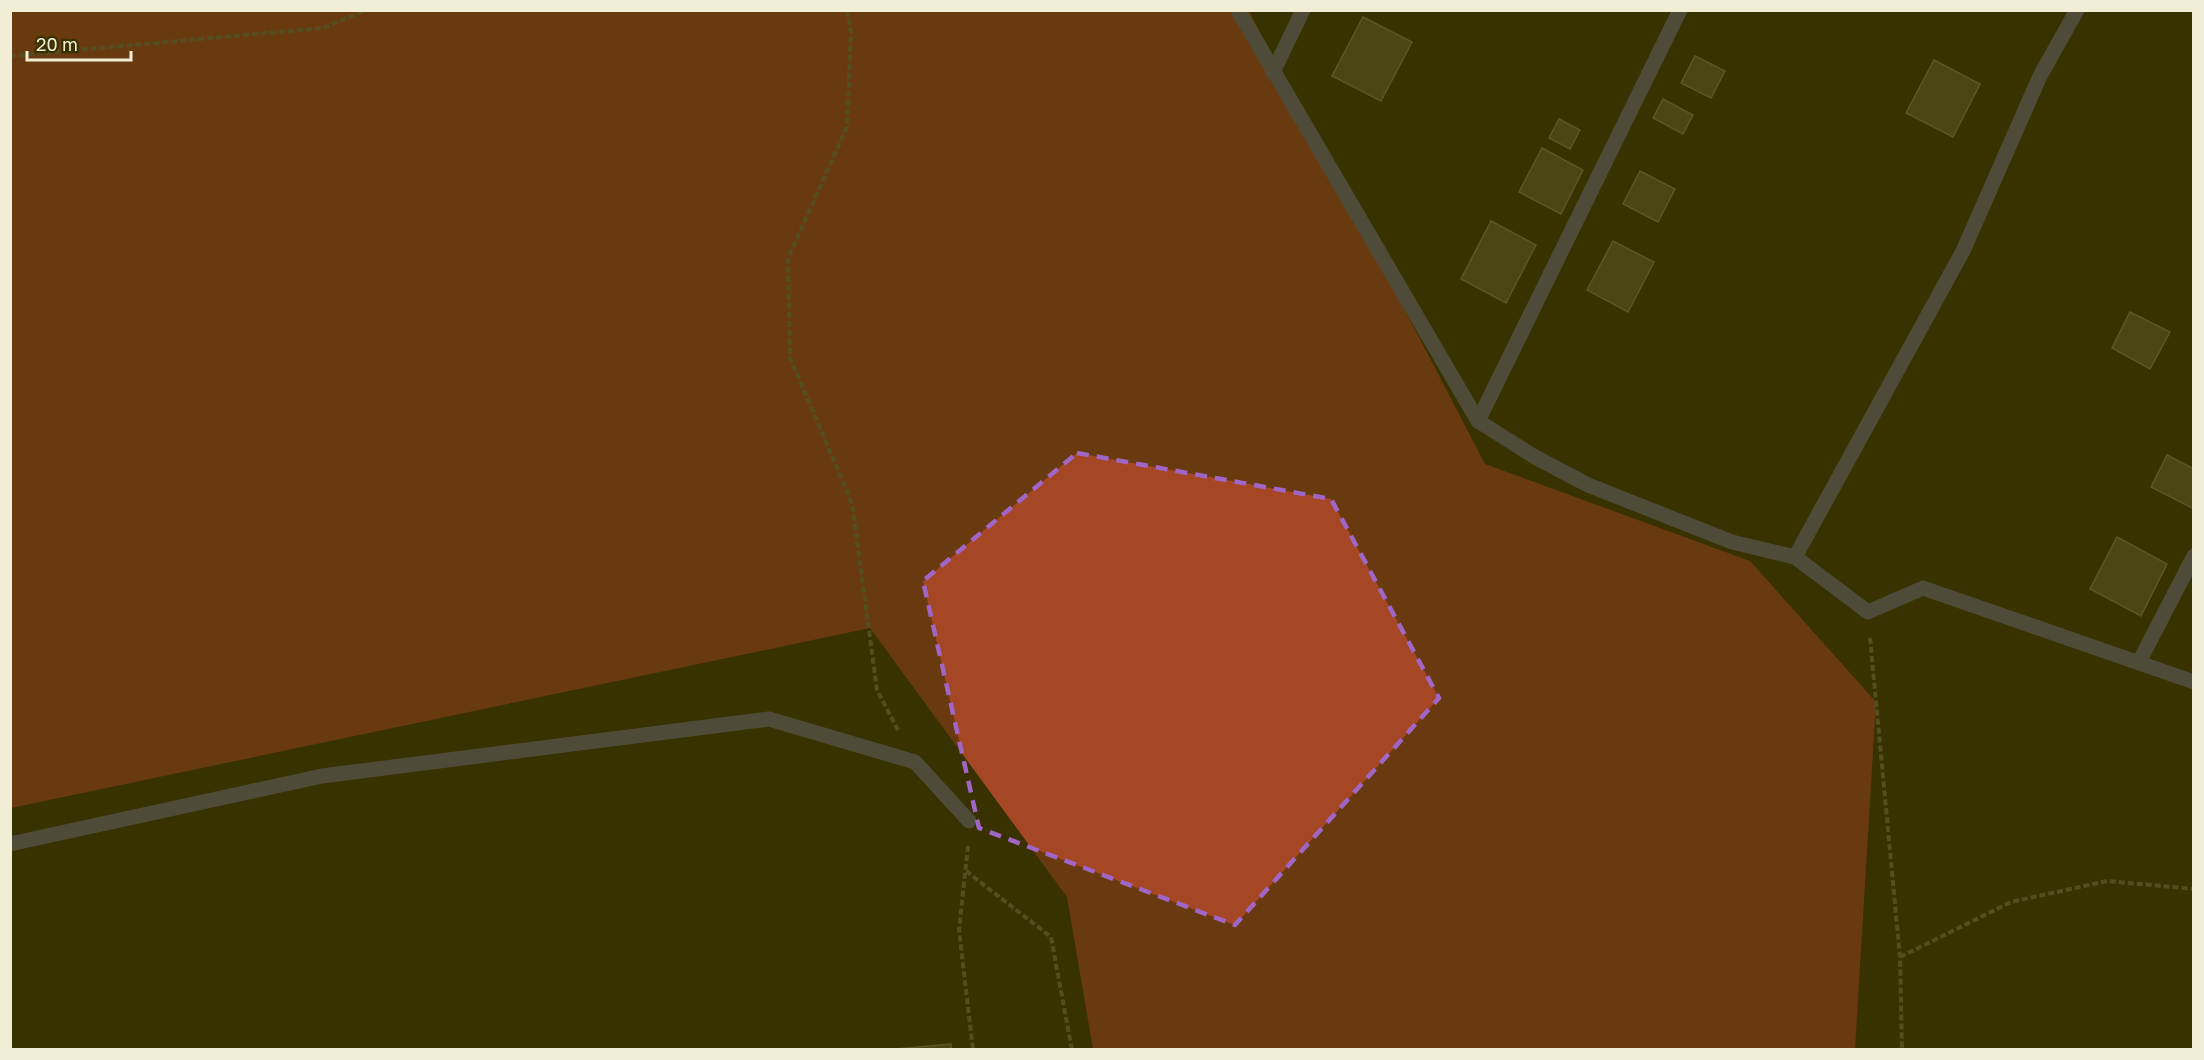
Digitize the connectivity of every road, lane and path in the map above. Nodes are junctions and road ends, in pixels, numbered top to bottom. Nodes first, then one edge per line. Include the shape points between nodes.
1 (366, 10) edge
2 (847, 10) edge
3 (1238, 10) edge
4 (1303, 10) edge
5 (1680, 10) edge
6 (2077, 10) edge
7 (10, 56) edge
8 (1273, 72) junction
9 (1478, 421) junction
10 (2193, 556) edge
11 (1795, 557) junction
12 (1868, 612) junction
13 (2139, 662) junction
14 (2193, 682) edge
15 (915, 762) junction
16 (969, 821) joint
17 (10, 844) edge
18 (966, 871) junction
19 (2193, 889) edge
20 (1900, 957) junction
21 (973, 1050) edge
22 (1072, 1050) edge
23 (1902, 1050) edge

1 - 7 path via 323,28
2 - 15 path via 851,32 847,127 788,258 790,358 852,503 877,690
3 - 8 street
4 - 8 street
5 - 9 street
6 - 11 street via 2040,76 1963,251
8 - 9 street
9 - 11 street via 1588,485 1732,542
10 - 13 street
11 - 12 street
12 - 13 street via 1923,588
12 - 20 path
13 - 14 street
15 - 16 street
15 - 17 street via 769,719 322,776
16 - 18 path
18 - 21 path via 959,930
18 - 22 path via 1051,937
19 - 20 path via 2107,881 2011,902
20 - 23 path

